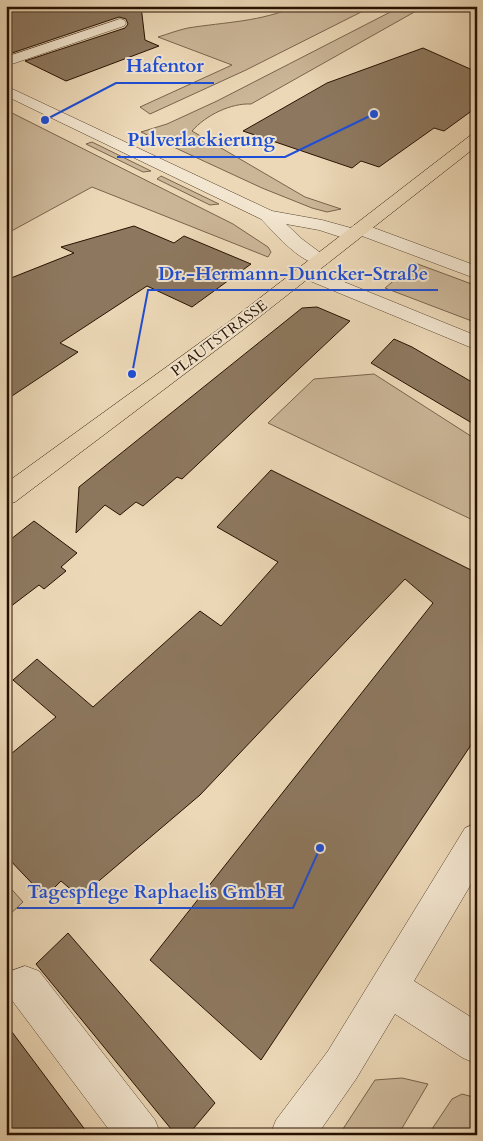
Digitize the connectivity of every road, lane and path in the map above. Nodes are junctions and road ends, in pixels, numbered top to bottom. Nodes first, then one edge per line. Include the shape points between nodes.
1 (120, 23) dead end
2 (6, 62) edge
3 (6, 90) edge
4 (477, 138) edge
5 (267, 215) junction
6 (356, 232) junction
7 (313, 266) junction
8 (477, 273) edge
9 (477, 344) edge
10 (6, 496) edge
11 (477, 840) edge
12 (25, 985) dead end
13 (389, 987) junction
14 (477, 1044) edge
15 (140, 1135) edge
16 (290, 1135) edge

1 - 2 street
3 - 5 street
4 - 6 main road, PLAUTSTRASSE
5 - 6 street
5 - 7 street
6 - 7 main road, PLAUTSTRASSE
6 - 8 street
7 - 9 street
7 - 10 main road, PLAUTSTRASSE
11 - 13 street
12 - 15 street
13 - 14 street
13 - 16 street via 342,1065

